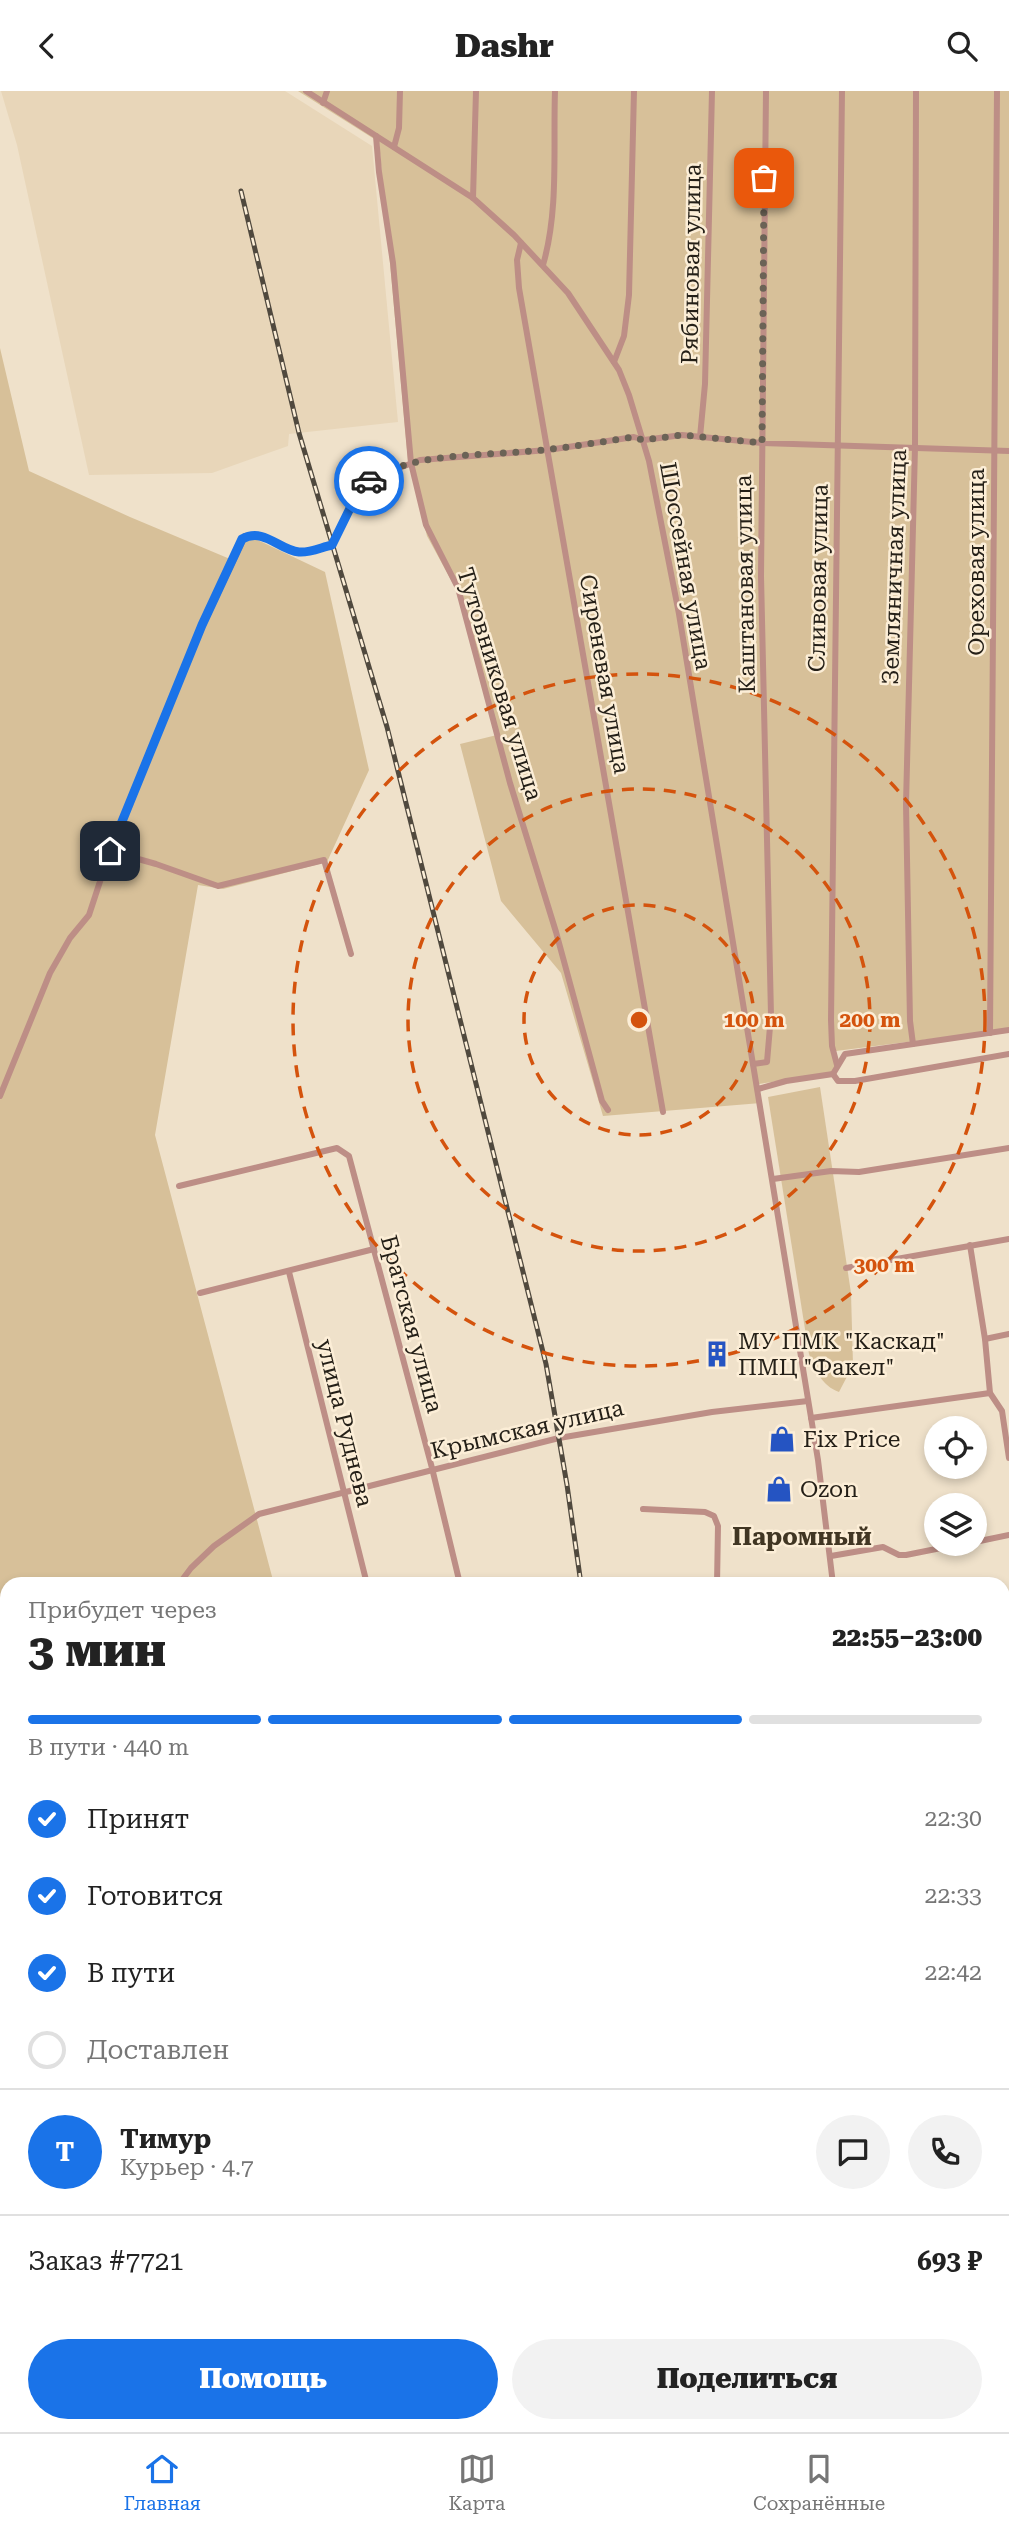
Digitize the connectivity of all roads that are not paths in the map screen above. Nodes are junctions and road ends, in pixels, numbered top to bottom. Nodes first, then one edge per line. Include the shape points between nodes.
1 (306, 91) edge
2 (327, 91) edge
3 (400, 91) edge
4 (476, 91) edge
5 (555, 91) edge
6 (634, 91) edge
7 (712, 91) edge
8 (766, 91) edge
9 (842, 91) edge
10 (916, 91) edge
11 (997, 91) edge
12 (323, 103) junction
13 (376, 136) junction
14 (394, 147) junction
15 (472, 198) junction
16 (521, 243) junction
17 (543, 265) junction
18 (614, 362) junction
19 (700, 437) junction
20 (643, 440) junction
21 (762, 443) junction
22 (837, 446) junction
23 (915, 447) junction
24 (993, 449) junction
25 (548, 450) junction
26 (1009, 451) edge
27 (411, 463) junction
28 (110, 851) junction
29 (351, 954) dead end
30 (1009, 1030) edge
31 (990, 1033) junction
32 (913, 1044) junction
33 (1009, 1054) edge
34 (753, 1064) junction
35 (838, 1065) junction
36 (833, 1074) junction
37 (758, 1089) junction
38 (0, 1096) edge
39 (608, 1110) dead end
40 (663, 1112) dead end
41 (1009, 1148) edge
42 (773, 1179) junction
43 (179, 1186) dead end
44 (1009, 1239) edge
45 (970, 1245) junction
46 (374, 1249) junction
47 (846, 1268) dead end
48 (289, 1272) junction
49 (200, 1293) dead end
50 (1009, 1334) edge
51 (985, 1339) junction
52 (989, 1393) junction
53 (808, 1401) junction
54 (1002, 1411) junction
55 (1009, 1415) edge
56 (811, 1418) junction
57 (1009, 1458) edge
58 (432, 1468) junction
59 (344, 1491) junction
60 (643, 1510) dead end
61 (1009, 1535) edge
62 (987, 1540) edge
63 (924, 1551) edge
64 (831, 1556) junction
65 (184, 1577) edge
66 (365, 1577) edge
67 (458, 1577) edge
68 (717, 1577) edge
69 (832, 1577) edge

1 - 12 street, Шоссейная улица
2 - 12 street
3 - 14 street
4 - 15 street
5 - 17 street via 553,213
6 - 18 street via 629,295 624,336
7 - 19 street, Рябиновая улица
8 - 21 street, Каштановая улица
9 - 22 street, Сливовая улица
10 - 23 street, Земляничная улица
11 - 24 street, Ореховая улица
12 - 13 street, Шоссейная улица
13 - 14 street, Шоссейная улица
13 - 27 street, Тутовниковая улица
14 - 15 street, Шоссейная улица
15 - 16 street, Шоссейная улица
16 - 17 street, Шоссейная улица
16 - 25 street, Сиреневая улица via 519,288
17 - 18 street, Шоссейная улица via 568,293
18 - 20 street, Шоссейная улица
19 - 20 street
19 - 21 street
20 - 25 street via 634,437
20 - 34 street, Шоссейная улица via 678,614
21 - 22 street
21 - 34 street, Каштановая улица via 771,1015 767,1062
22 - 23 street
22 - 35 street, Сливовая улица via 831,1020
23 - 24 street
23 - 32 street, Земляничная улица via 906,804
24 - 26 street
24 - 31 street, Ореховая улица
25 - 27 street
25 - 40 street, Сиреневая улица
27 - 28 street via 359,490 332,545 295,552 263,537 242,539
27 - 39 street, Тутовниковая улица via 426,524 458,588 601,1101
28 - 29 street via 218,886 324,860
28 - 38 street via 91,908 50,973
30 - 31 street
31 - 32 street
32 - 35 street via 845,1054
33 - 36 street via 855,1081 838,1081
34 - 37 street, Шоссейная улица
35 - 36 street
36 - 37 street
37 - 42 street, Шоссейная улица
41 - 42 street via 859,1172
42 - 53 street, Шоссейная улица
43 - 46 street, Братская улица via 337,1149 349,1156
44 - 45 street
45 - 47 street
45 - 51 street
46 - 48 street
46 - 58 street, Братская улица
48 - 49 street
48 - 59 street, улица Руднева
50 - 51 street
51 - 52 street
52 - 54 street
52 - 56 street
53 - 56 street, Шоссейная улица
53 - 58 street, Крымская улица via 625,1425
54 - 55 street
54 - 57 street
56 - 64 street, Шоссейная улица
58 - 59 street, Крымская улица
58 - 67 street, Братская улица
59 - 65 street, Крымская улица via 259,1514 214,1546
59 - 66 street, улица Руднева
60 - 68 street via 715,1516
61 - 62 street
63 - 64 street via 899,1555 883,1547
64 - 69 street, Шоссейная улица

